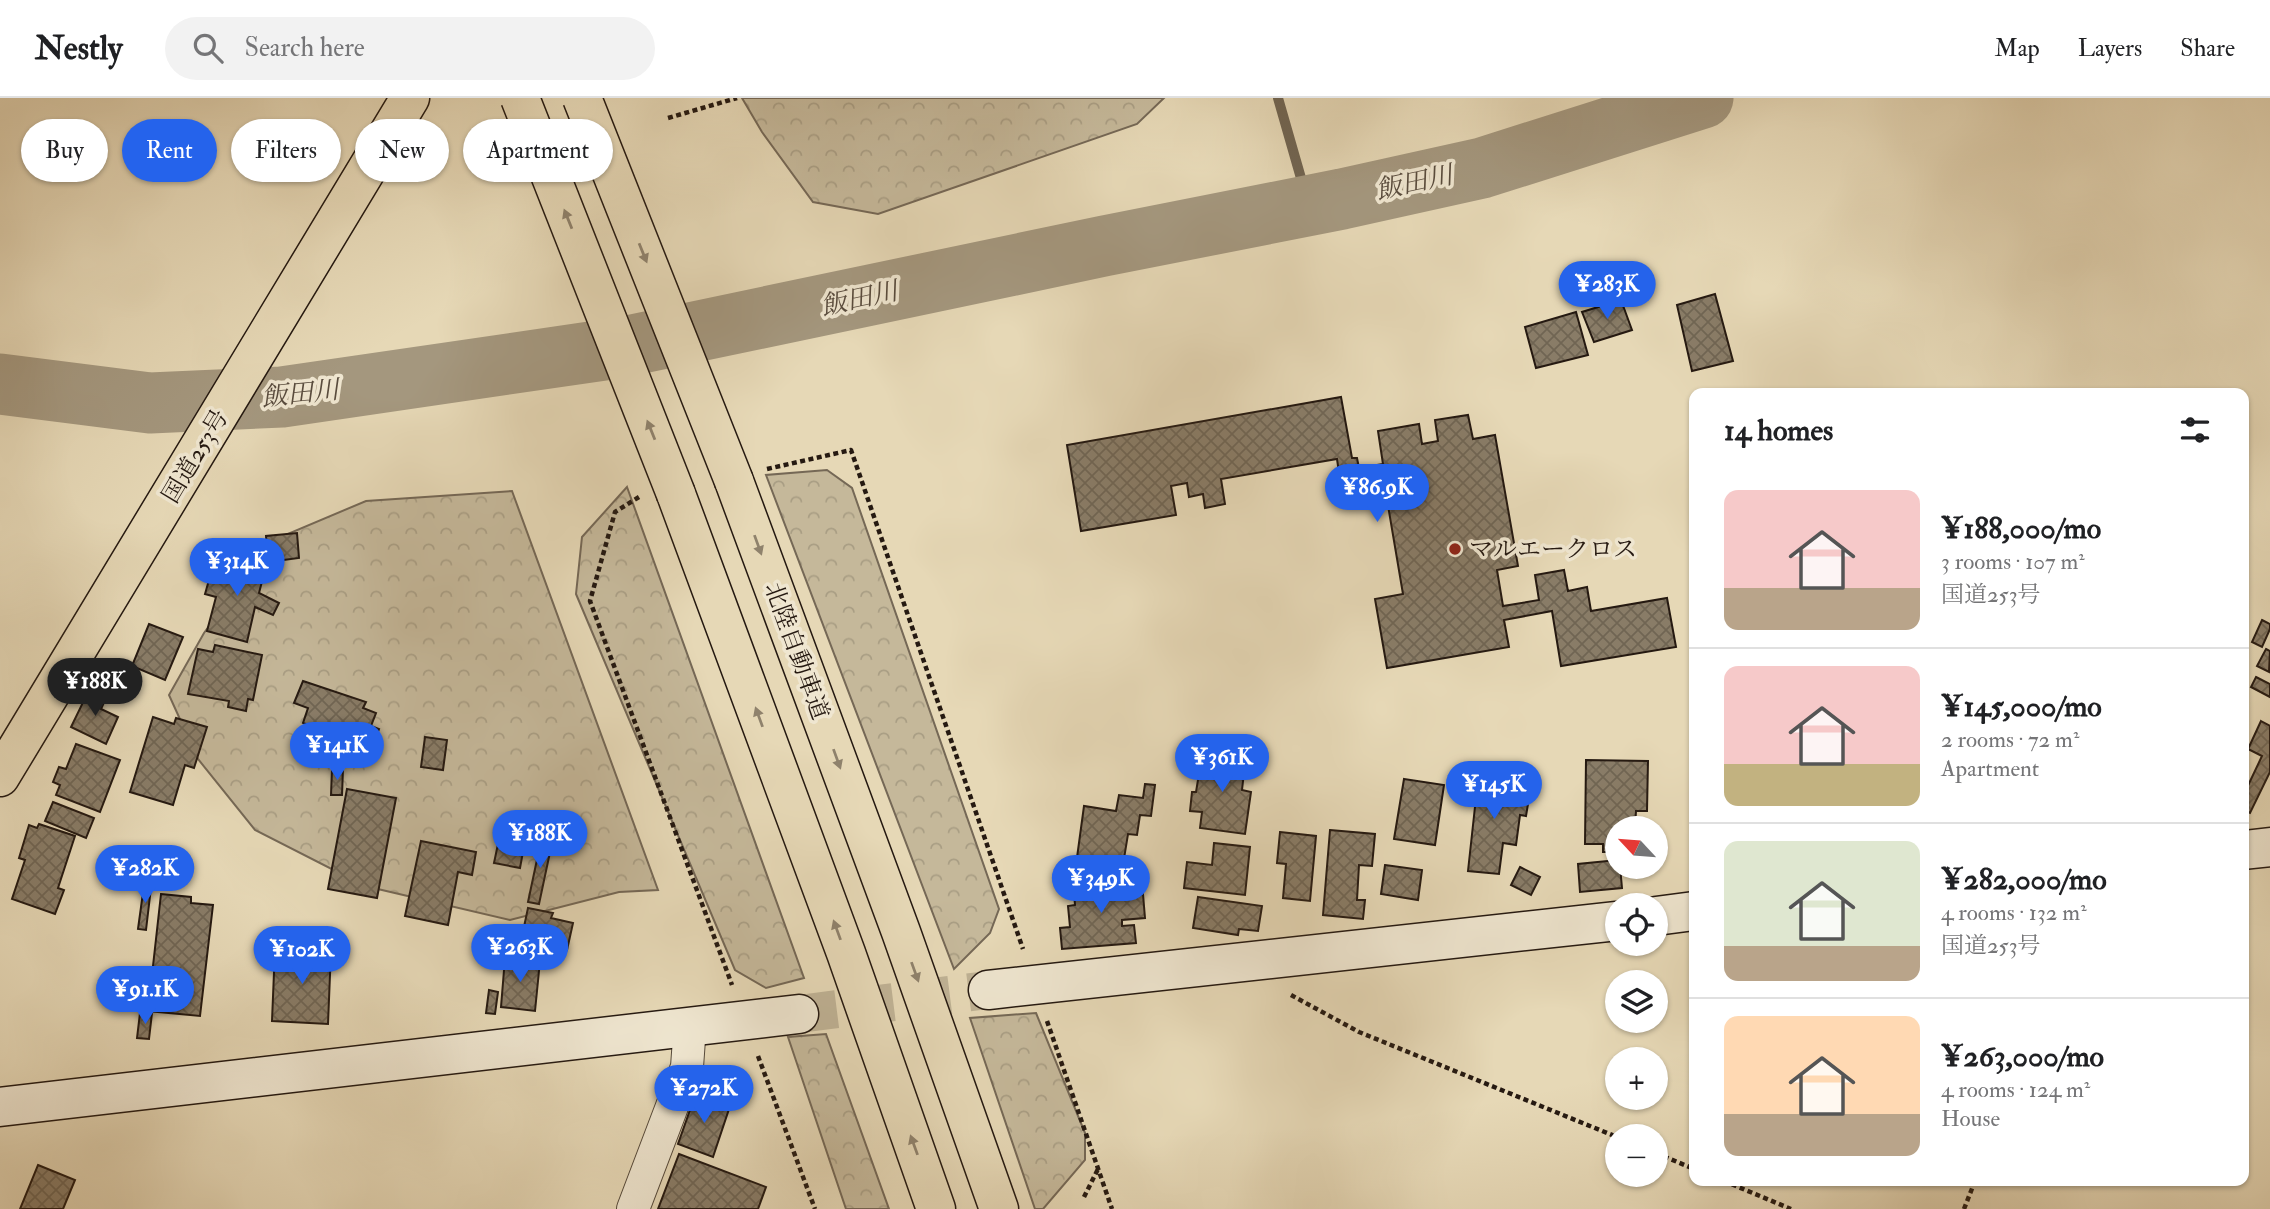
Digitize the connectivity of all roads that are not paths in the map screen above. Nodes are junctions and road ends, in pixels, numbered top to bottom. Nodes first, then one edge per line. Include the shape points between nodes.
1 (410, 98) edge
2 (520, 98) edge
3 (582, 98) edge
4 (0, 777) edge
5 (2270, 847) edge
6 (2249, 849) edge
7 (1689, 912) edge
8 (1668, 914) edge
9 (1605, 923) edge
10 (988, 990) tunnel mouth
11 (799, 1014) tunnel mouth
12 (690, 1025) junction
13 (0, 1107) edge
14 (633, 1209) edge
15 (936, 1209) edge
16 (999, 1209) edge

1 - 4 highway, 国道253号
15 -> 2 highway, bridge via 677,494
3 -> 16 highway, 北陸自動車道, bridge via 734,481
5 - 6 street
7 - 8 street
9 - 10 street
11 - 12 street
12 - 13 street
12 - 14 street via 687,1067

